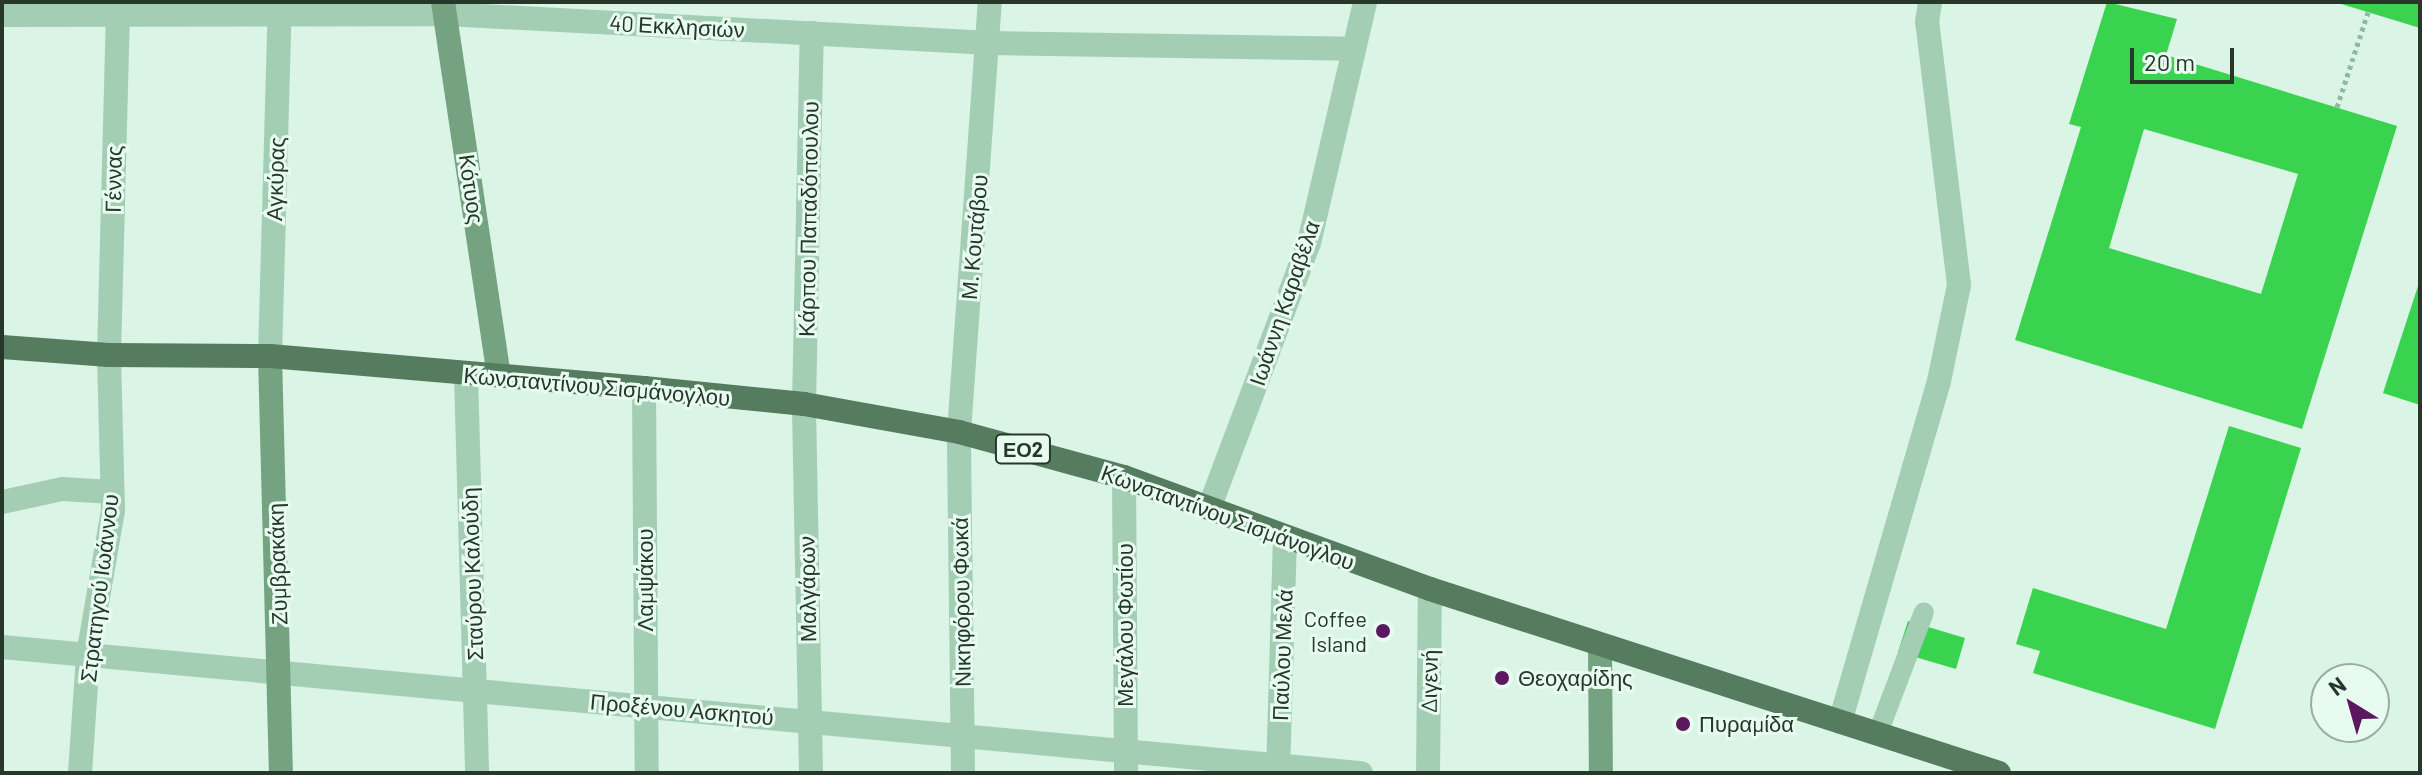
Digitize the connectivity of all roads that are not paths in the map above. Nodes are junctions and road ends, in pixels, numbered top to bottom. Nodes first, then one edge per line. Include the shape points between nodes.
1 (990, 2) edge
2 (1365, 2) edge
3 (1930, 2) edge
4 (118, 8) edge
5 (280, 8) edge
6 (444, 8) edge
7 (2, 15) edge
8 (812, 33) junction
9 (990, 43) junction
10 (1353, 49) junction
11 (2, 347) edge
12 (109, 355) junction
13 (270, 356) junction
14 (466, 375) junction
15 (499, 376) junction
16 (644, 388) junction
17 (804, 404) junction
18 (959, 432) junction
19 (1124, 477) junction
20 (112, 492) junction
21 (2, 502) edge
22 (1210, 506) junction
23 (1285, 538) junction
24 (1430, 589) junction
25 (1924, 612) dead end
26 (1600, 645) junction
27 (2, 647) edge
28 (88, 655) junction
29 (281, 673) junction
30 (475, 690) junction
31 (646, 705) junction
32 (809, 722) junction
33 (1840, 722) junction
34 (1878, 733) junction
35 (963, 736) junction
36 (1126, 762) edge
37 (1278, 769) edge
38 (80, 773) edge
39 (281, 773) edge
40 (477, 773) edge
41 (647, 773) edge
42 (811, 773) edge
43 (963, 773) edge
44 (1361, 773) edge
45 (1428, 773) edge
46 (1601, 773) edge
47 (1999, 773) edge

1 - 9 street, Μ. Κουτάβου
2 - 10 street, Ιωάννη Καραβέλα
3 - 33 street via 1927,22 1959,285 1939,381
4 - 5 street, 40 Εκκλησιών
4 - 7 street, 40 Εκκλησιών
4 - 12 street, Γέννας
5 - 6 street, 40 Εκκλησιών
5 - 13 street, Αγκύρας
6 - 8 street, 40 Εκκλησιών
6 - 15 street, Κότυος
8 - 9 street, 40 Εκκλησιών
8 - 17 street, Κάρπου Παπαδόπουλου
9 - 10 street, 40 Εκκλησιών
9 - 18 street, Μ. Κουτάβου
10 - 22 street, Ιωάννη Καραβέλα via 1309,243
11 - 12 main road, Κωνσταντίνου Σισμάνογλου / ΕΟ2
12 - 13 main road, Κωνσταντίνου Σισμάνογλου / ΕΟ2
12 - 20 street, Στρατηγού Ιωάννου
13 - 14 main road, Κωνσταντίνου Σισμάνογλου / ΕΟ2
13 - 29 street, Ζυμβρακάκη
14 - 15 main road, Κωνσταντίνου Σισμάνογλου / ΕΟ2
14 - 30 street, Σταύρου Καλούδη
15 - 16 main road, Κωνσταντίνου Σισμάνογλου / ΕΟ2
16 - 17 main road, Κωνσταντίνου Σισμάνογλου / ΕΟ2
16 - 31 street, Λαμψάκου
17 - 18 main road, Κωνσταντίνου Σισμάνογλου / ΕΟ2
17 - 32 street, Μαλγάρων
18 - 19 main road, Κωνσταντίνου Σισμάνογλου / ΕΟ2
18 - 35 street, Νικηφόρου Φωκά
19 - 22 main road, Κωνσταντίνου Σισμάνογλου / ΕΟ2
19 - 36 street, Μεγάλου Φωτίου
20 - 21 street via 62,489
20 - 28 street, Στρατηγού Ιωάννου
22 - 23 main road, Κωνσταντίνου Σισμάνογλου / ΕΟ2
23 - 24 main road, Κωνσταντίνου Σισμάνογλου / ΕΟ2
23 - 37 street, Παύλου Μελά
24 - 26 main road, Κωνσταντίνου Σισμάνογλου / ΕΟ2
24 - 45 street, Διγενή
25 - 34 lane
26 - 33 main road, Κωνσταντίνου Σισμάνογλου / ΕΟ2
26 - 46 street
27 - 28 street, Προξένου Ασκητού
28 - 29 street, Προξένου Ασκητού
28 - 38 street, Στρατηγού Ιωάννου
29 - 30 street, Προξένου Ασκητού
29 - 39 street, Ζυμβρακάκη
30 - 31 street, Προξένου Ασκητού
30 - 40 street, Σταύρου Καλούδη
31 - 32 street, Προξένου Ασκητού
31 - 41 street, Λαμψάκου
32 - 35 street, Προξένου Ασκητού
32 - 42 street, Μαλγάρων
33 - 34 main road, Κωνσταντίνου Σισμάνογλου / ΕΟ2
34 - 47 main road, Κωνσταντίνου Σισμάνογλου / ΕΟ2
35 - 36 street, Προξένου Ασκητού
35 - 43 street, Νικηφόρου Φωκά
36 - 37 street, Προξένου Ασκητού
37 - 44 street, Προξένου Ασκητού

